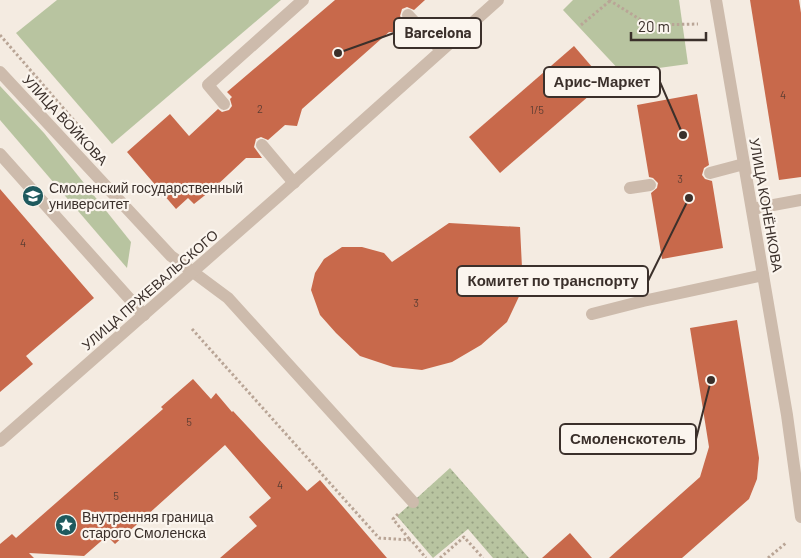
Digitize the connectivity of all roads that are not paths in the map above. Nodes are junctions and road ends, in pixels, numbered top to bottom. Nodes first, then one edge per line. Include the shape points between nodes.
1 (303, 0) edge
2 (498, 0) edge
3 (716, 0) edge
4 (408, 15) dead end
5 (441, 50) junction
6 (0, 72) edge
7 (224, 104) dead end
8 (262, 145) dead end
9 (0, 154) edge
10 (744, 164) junction
11 (710, 173) dead end
12 (294, 183) junction
13 (650, 185) dead end
14 (630, 188) dead end
15 (801, 200) edge
16 (752, 209) junction
17 (193, 272) junction
18 (763, 275) junction
19 (592, 314) dead end
20 (144, 315) junction
21 (0, 441) edge
22 (413, 502) dead end
23 (801, 517) edge

1 - 7 street via 208,85
2 - 5 street, УЛИЦА ПРЖЕВАЛЬСКОГО
3 - 10 street, УЛИЦА КОНЁНКОВА
4 - 5 street
5 - 12 street, УЛИЦА ПРЖЕВАЛЬСКОГО
6 - 17 street, УЛИЦА ВОЙКОВА via 171,256
8 - 12 street
9 - 20 street
10 - 11 street
10 - 16 street, УЛИЦА КОНЁНКОВА
12 - 17 street, УЛИЦА ПРЖЕВАЛЬСКОГО
13 - 14 street
15 - 16 street
16 - 18 street, УЛИЦА КОНЁНКОВА
17 - 20 street, УЛИЦА ПРЖЕВАЛЬСКОГО
17 - 22 street, УЛИЦА ВОЙКОВА via 228,298
18 - 19 street
18 - 23 street, УЛИЦА КОНЁНКОВА
20 - 21 street, УЛИЦА ПРЖЕВАЛЬСКОГО

